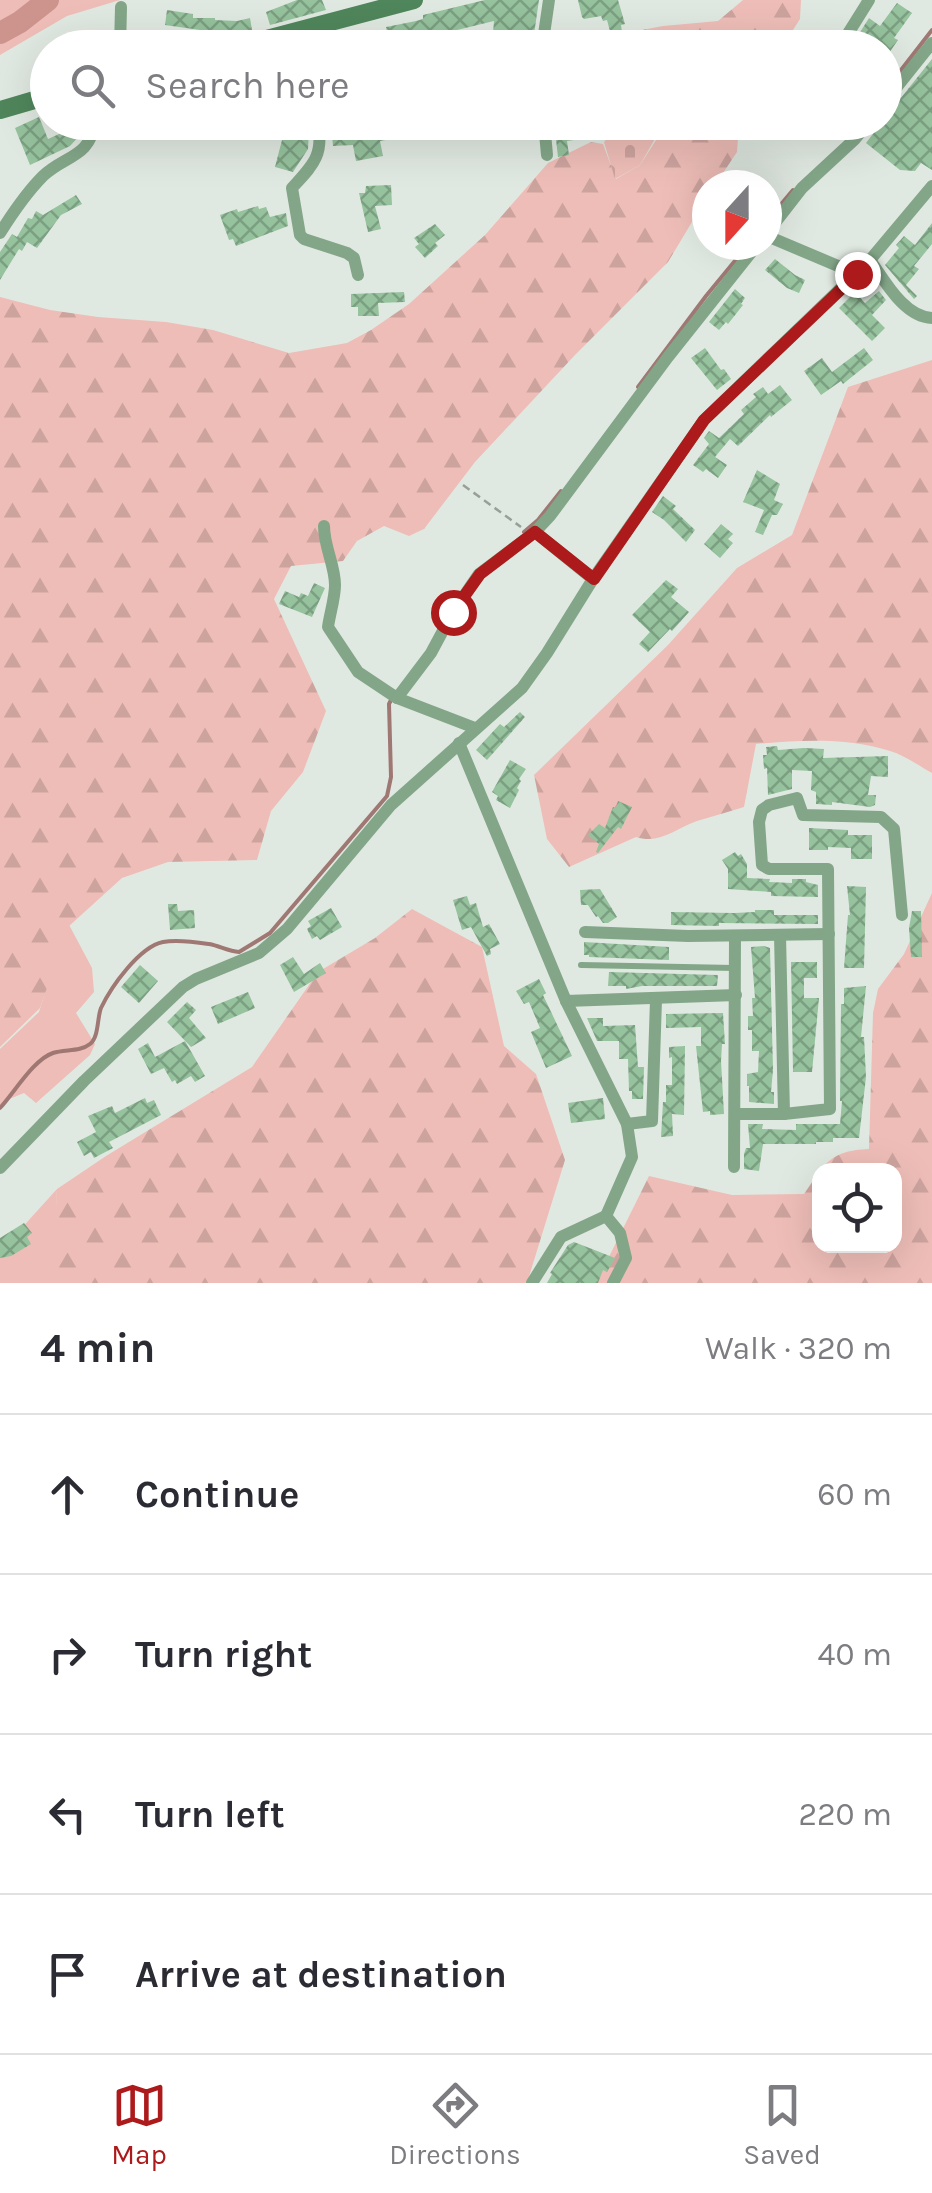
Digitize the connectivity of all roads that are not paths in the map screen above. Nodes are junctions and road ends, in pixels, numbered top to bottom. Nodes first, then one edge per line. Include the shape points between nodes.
1 (414, 0) edge
2 (549, 0) edge
3 (868, 0) edge
4 (120, 7) dead end
5 (120, 30) edge
6 (324, 30) edge
7 (543, 30) edge
8 (850, 30) edge
9 (932, 43) edge
10 (902, 80) edge
11 (30, 101) edge
12 (0, 110) edge
13 (91, 140) edge
14 (320, 140) edge
15 (545, 140) edge
16 (855, 140) edge
17 (546, 156) dead end
18 (932, 186) edge
19 (782, 214) edge
20 (0, 233) edge
21 (782, 241) edge
22 (745, 260) edge
23 (870, 260) junction
24 (857, 274) junction
25 (358, 275) dead end
26 (932, 318) edge
27 (324, 526) dead end
28 (532, 534) junction
29 (594, 579) junction
30 (397, 698) junction
31 (474, 728) junction
32 (459, 742) junction
33 (902, 915) dead end
34 (585, 932) dead end
35 (829, 934) junction
36 (780, 935) junction
37 (735, 936) junction
38 (581, 965) dead end
39 (736, 968) junction
40 (736, 995) junction
41 (656, 1000) junction
42 (566, 1001) junction
43 (736, 1114) junction
44 (784, 1114) junction
45 (628, 1124) junction
46 (734, 1167) dead end
47 (0, 1168) edge
48 (606, 1216) junction
49 (532, 1283) edge
50 (614, 1283) edge

1 - 6 main road
2 - 7 street
3 - 8 street
4 - 5 street
9 - 10 street
11 - 12 main road
13 - 20 street via 44,175
14 - 25 street via 318,157 292,188 300,236 347,253
15 - 17 street
16 - 19 street
18 - 23 street
21 - 24 street
22 - 28 street
23 - 24 street
23 - 26 street via 903,304
24 - 29 street via 704,420
27 - 30 street via 335,587 328,627 358,672
28 - 29 street
28 - 30 street via 480,574
29 - 31 street via 522,688
30 - 31 street
31 - 32 street
32 - 42 street
32 - 47 street via 390,804 287,929 259,953 182,987
33 - 35 street via 894,830 881,817 803,815 798,798 770,805 759,822 762,864 828,869
34 - 37 street
35 - 36 street
35 - 44 street via 830,1110
36 - 37 street
36 - 44 street
37 - 39 street
38 - 39 lane
39 - 40 street
40 - 41 street
40 - 43 street
41 - 42 street
41 - 45 street via 652,1121
42 - 45 street
43 - 44 street
43 - 46 street
45 - 48 street via 632,1158
48 - 49 street via 561,1237
48 - 50 street via 620,1233 626,1258

